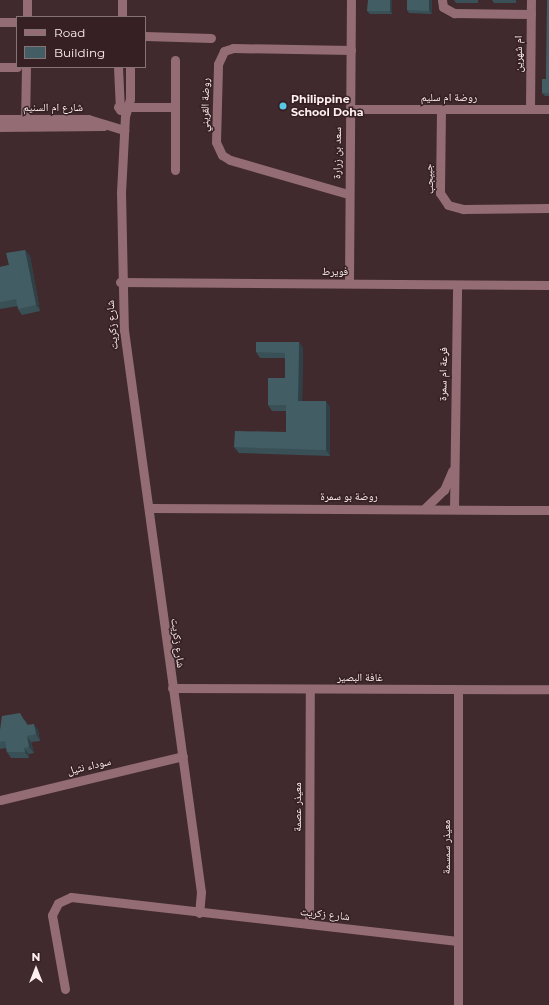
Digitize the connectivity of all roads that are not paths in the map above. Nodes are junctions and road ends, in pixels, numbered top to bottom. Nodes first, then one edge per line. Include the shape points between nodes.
1 (27, 0) edge
2 (122, 0) edge
3 (351, 0) edge
4 (442, 0) edge
5 (531, 0) edge
6 (531, 14) junction
7 (27, 16) edge
8 (122, 16) edge
9 (0, 22) edge
10 (16, 22) edge
11 (146, 36) edge
12 (212, 38) dead end
13 (350, 50) junction
14 (175, 60) dead end
15 (0, 67) edge
16 (16, 67) edge
17 (22, 68) edge
18 (118, 68) edge
19 (130, 68) edge
20 (118, 107) junction
21 (129, 107) junction
22 (175, 107) junction
23 (350, 109) junction
24 (441, 109) junction
25 (530, 109) junction
26 (549, 109) edge
27 (125, 116) junction
28 (0, 119) edge
29 (25, 123) junction
30 (0, 127) edge
31 (124, 130) junction
32 (175, 170) dead end
33 (348, 194) junction
34 (549, 208) edge
35 (120, 282) junction
36 (349, 283) junction
37 (457, 285) junction
38 (549, 285) edge
39 (454, 464) junction
40 (149, 508) junction
41 (424, 509) junction
42 (454, 509) junction
43 (549, 510) edge
44 (172, 688) junction
45 (310, 689) junction
46 (549, 689) edge
47 (458, 690) junction
48 (183, 756) junction
49 (0, 800) edge
50 (199, 912) junction
51 (309, 924) junction
52 (458, 941) junction
53 (65, 989) dead end
54 (458, 1005) edge

1 - 7 street
2 - 8 street
3 - 13 street, سعد بن زرارة
4 - 6 street via 443,7 454,13
5 - 6 street, ام شهرين
6 - 25 street, ام شهرين
9 - 10 street
11 - 12 street
13 - 23 street, سعد بن زرارة
13 - 33 street, روضة القريني via 233,48 224,51 218,64 216,142 222,155 230,160
14 - 22 street
15 - 16 street
17 - 29 street
18 - 20 street
19 - 21 street, شارع زكريت
20 - 21 street
20 - 27 street
21 - 22 street
21 - 27 street, شارع زكريت
22 - 32 street
23 - 24 street, روضة ام سليم
23 - 33 street, سعد بن زرارة
24 - 25 street, روضة ام سليم
24 - 34 street, جبيجب via 443,200 455,208
25 - 26 street, روضة ام سليم
27 - 31 street, شارع زكريت
28 - 29 street, شارع ام السنيم
29 - 30 street, شارع ام السنيم
29 - 31 street, شارع ام السنيم via 88,119 104,126
31 - 35 street, شارع زكريت
33 - 36 street, سعد بن زرارة
35 - 36 street, فويرط
35 - 40 street, شارع زكريت via 125,345
36 - 37 street, فويرط
37 - 38 street, فويرط
37 - 39 street, فرعة ام سمرة
39 - 41 street, فرعة ام سمرة via 444,490
39 - 42 street, فرعة ام سمرة
40 - 41 street, روضة بو سمرة
40 - 44 street, شارع زكريت
41 - 42 street, روضة بو سمرة
42 - 43 street, روضة بو سمرة
44 - 45 street, غافة البصير
44 - 48 street, شارع زكريت
45 - 47 street, غافة البصير
45 - 51 street, معيذر عصمة
46 - 47 street, غافة البصير
47 - 52 street, معيذر سمسمة
48 - 49 street, سوداء نثيل
48 - 50 street, شارع زكريت via 201,892
50 - 51 street, شارع زكريت
50 - 53 street via 76,897 62,900 53,911 52,920
51 - 52 street, شارع زكريت
52 - 54 street, معيذر سمسمة

